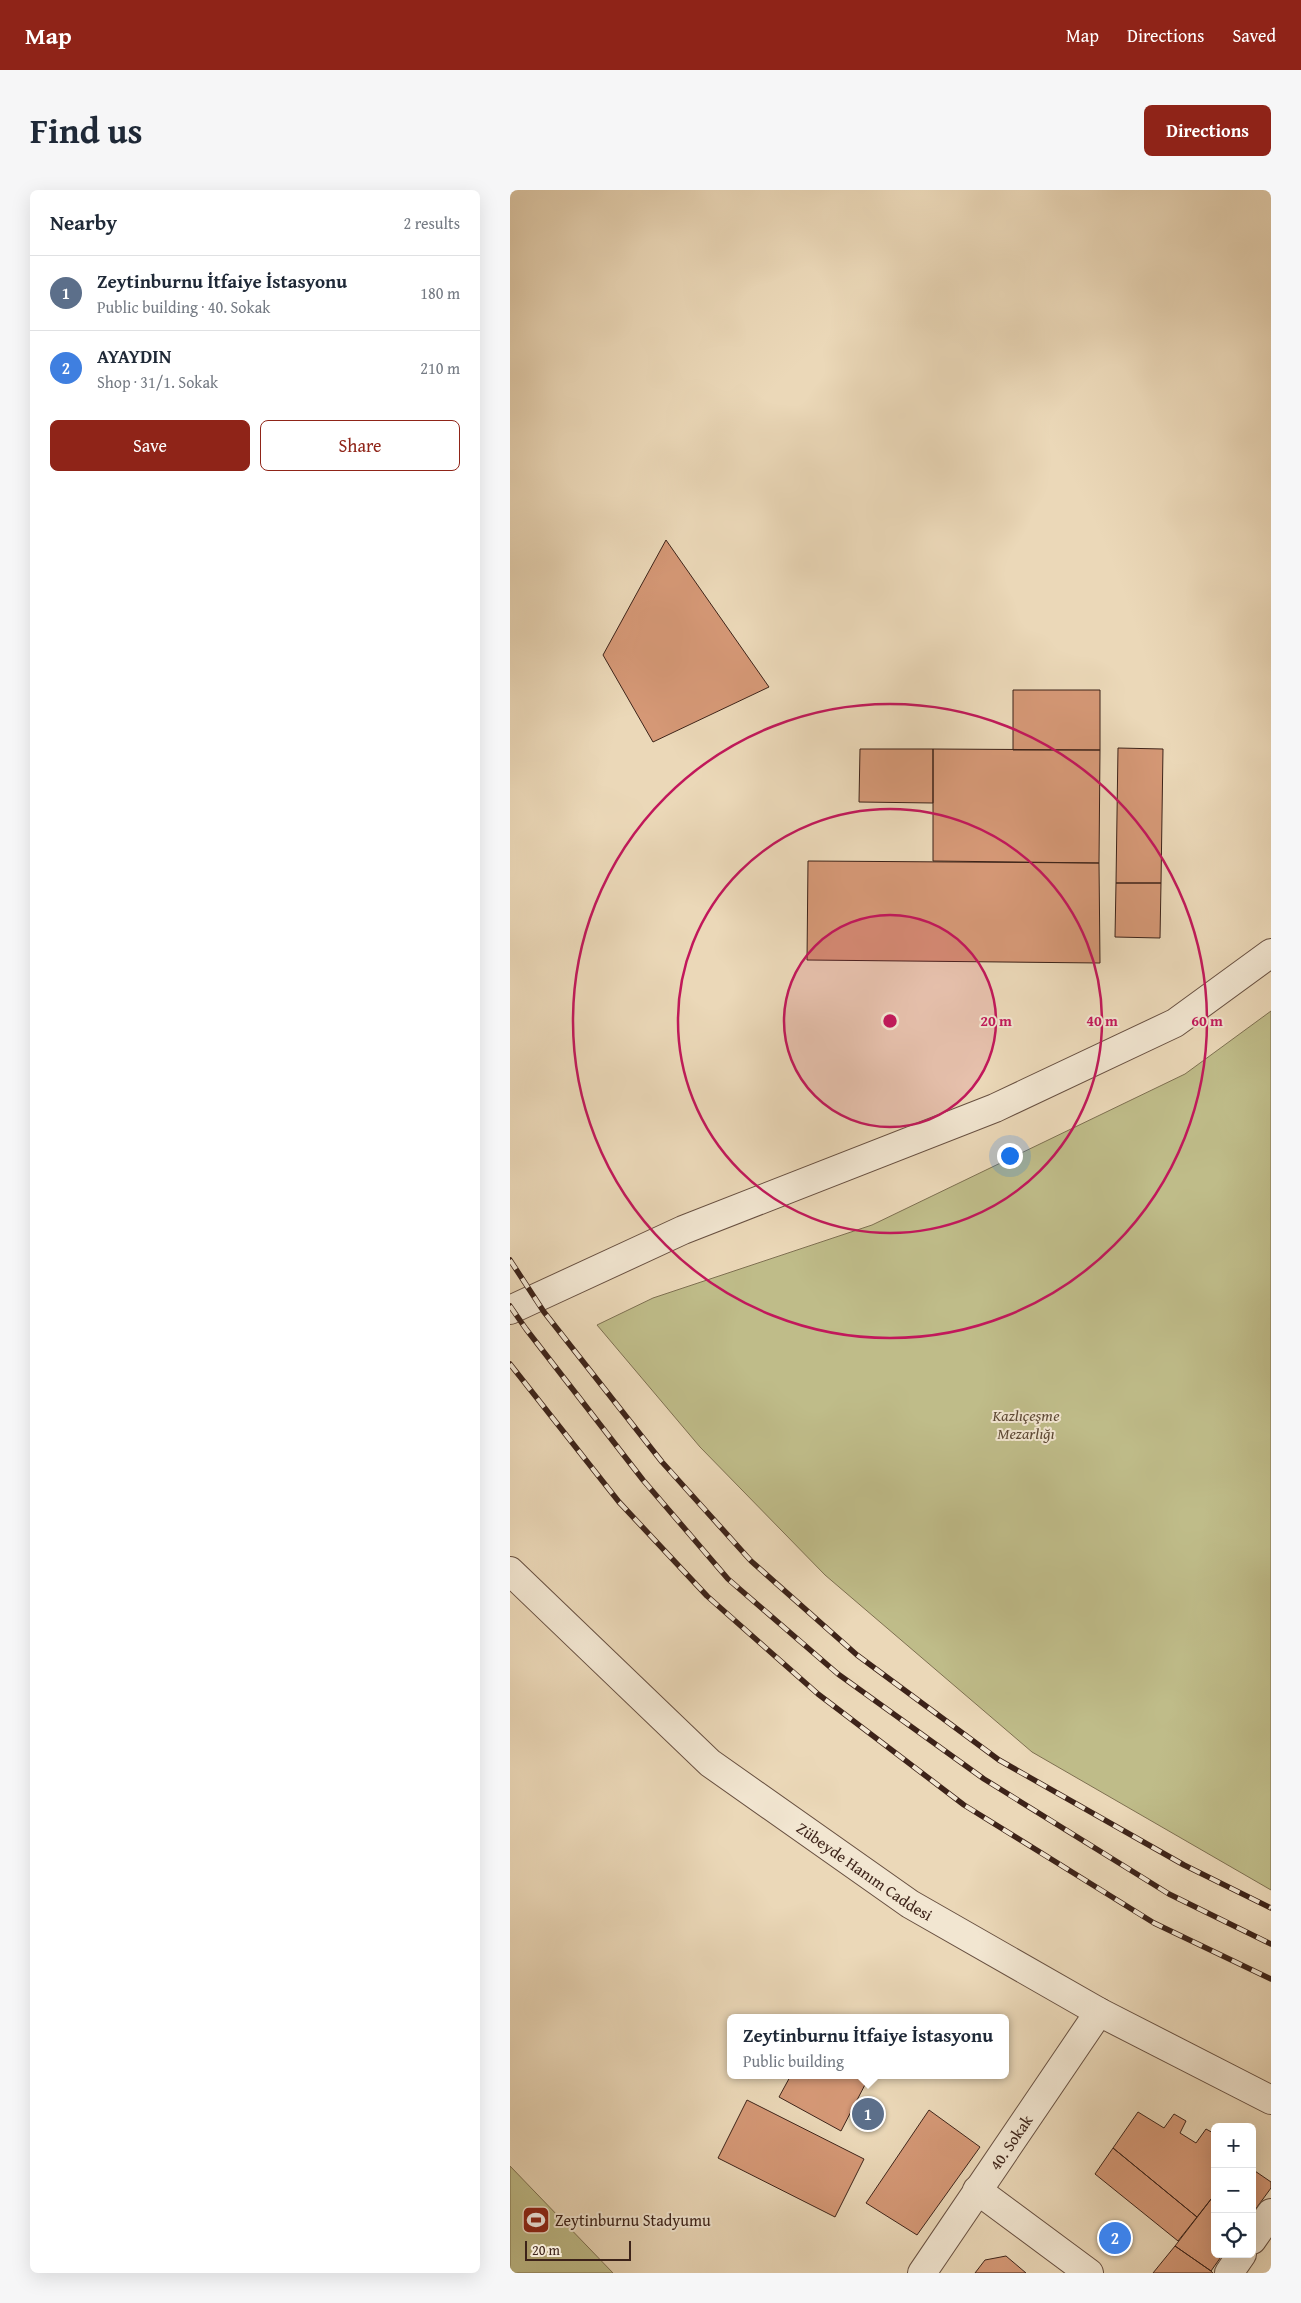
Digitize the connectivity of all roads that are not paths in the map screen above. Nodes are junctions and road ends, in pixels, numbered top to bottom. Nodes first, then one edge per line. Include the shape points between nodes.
1 (1271, 953) edge
2 (510, 1310) edge
3 (510, 1571) edge
4 (1099, 2012) junction
5 (1271, 2100) edge
6 (977, 2190) junction
7 (1271, 2213) edge
8 (1256, 2234) edge
9 (1239, 2258) edge
10 (922, 2273) edge
11 (1089, 2273) edge
12 (1229, 2273) edge

1 - 2 street via 1175,1022 995,1108 683,1230
3 - 4 street, Zübeyde Hanım Caddesi via 710,1763 910,1904
4 - 5 street, Zübeyde Hanım Caddesi
4 - 6 street, 40. Sokak
6 - 10 street, 40. Sokak
6 - 11 street
7 - 8 street
9 - 12 street

